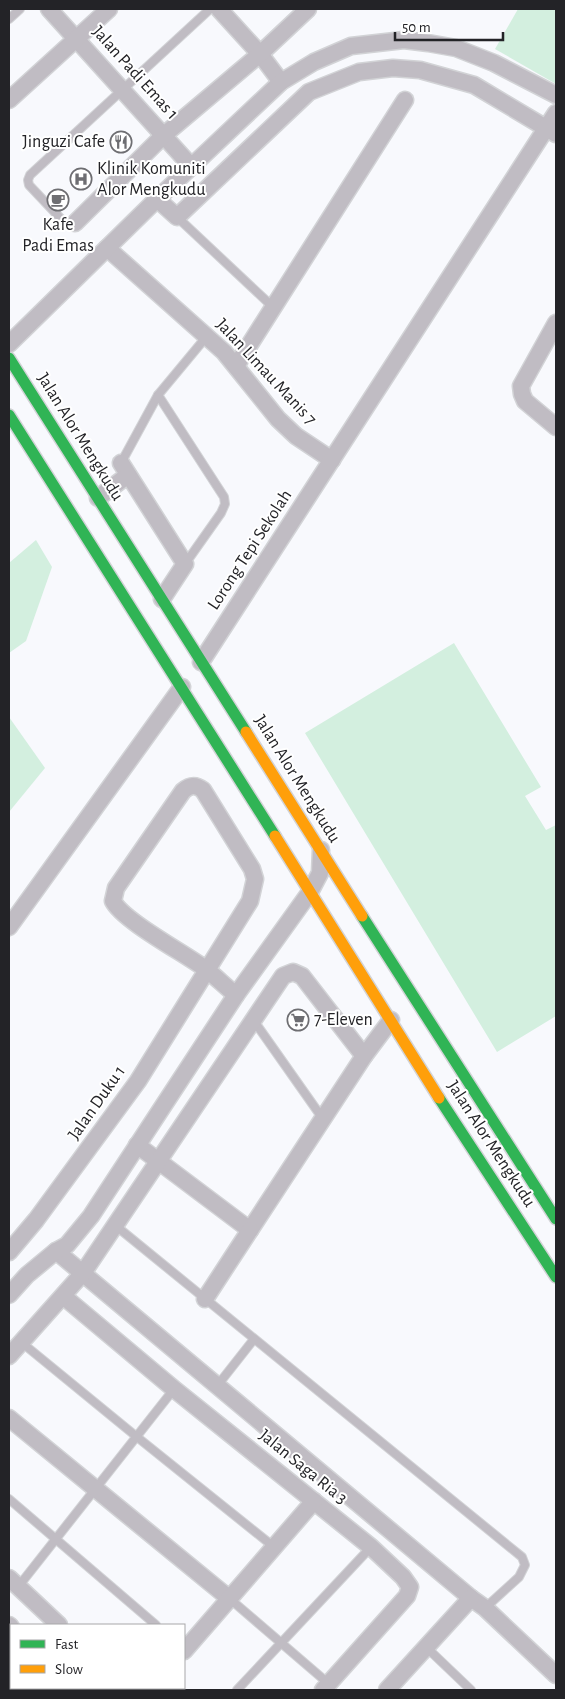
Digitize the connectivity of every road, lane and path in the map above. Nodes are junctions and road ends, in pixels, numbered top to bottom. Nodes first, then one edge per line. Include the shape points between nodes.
1 (20, 9) edge
2 (49, 9) edge
3 (110, 9) edge
4 (210, 9) edge
5 (219, 9) edge
6 (308, 9) edge
7 (9, 19) edge
8 (76, 39) junction
9 (260, 54) junction
10 (281, 82) junction
11 (123, 90) junction
12 (556, 95) edge
13 (9, 100) edge
14 (405, 100) dead end
15 (556, 113) edge
16 (551, 131) edge
17 (164, 135) junction
18 (191, 166) junction
19 (156, 199) junction
20 (177, 217) junction
21 (75, 223) joint
22 (107, 248) junction
23 (274, 308) junction
24 (554, 333) edge
25 (206, 336) junction
26 (9, 344) edge
27 (9, 358) edge
28 (236, 366) junction
29 (9, 378) edge
30 (24, 382) junction
31 (158, 395) junction
32 (9, 415) edge
33 (556, 427) edge
34 (332, 460) junction
35 (124, 469) junction
36 (98, 498) junction
37 (185, 564) junction
38 (162, 599) junction
39 (201, 662) junction
40 (182, 687) junction
41 (321, 850) junction
42 (310, 892) junction
43 (9, 927) edge
44 (208, 970) junction
45 (236, 996) junction
46 (391, 1020) junction
47 (254, 1021) junction
48 (364, 1056) junction
49 (323, 1119) junction
50 (137, 1145) junction
51 (159, 1162) junction
52 (556, 1219) edge
53 (116, 1226) junction
54 (250, 1230) junction
55 (56, 1251) junction
56 (9, 1252) edge
57 (83, 1274) junction
58 (556, 1276) edge
59 (9, 1295) edge
60 (62, 1296) junction
61 (205, 1299) junction
62 (254, 1339) junction
63 (21, 1342) junction
64 (9, 1356) edge
65 (217, 1386) junction
66 (174, 1389) junction
67 (9, 1418) edge
68 (137, 1437) junction
69 (96, 1489) junction
70 (9, 1500) edge
71 (314, 1502) junction
72 (56, 1540) junction
73 (274, 1547) junction
74 (371, 1547) junction
75 (13, 1583) edge
76 (471, 1598) junction
77 (230, 1599) junction
78 (484, 1608) junction
79 (58, 1624) edge
80 (155, 1624) edge
81 (281, 1644) junction
82 (426, 1647) junction
83 (185, 1649) edge
84 (556, 1675) edge
85 (326, 1687) edge
86 (237, 1690) edge
87 (387, 1690) edge
88 (471, 1690) edge

1 - 7 lane
2 - 8 street, Jalan Padi Emas 1
3 - 8 street
4 - 11 lane
5 - 9 street
6 - 9 street
8 - 11 street, Jalan Padi Emas 1
8 - 13 street
9 - 10 street
9 - 17 street
10 - 12 street via 314,62 351,46 404,40 456,48 494,63
10 - 18 street
11 - 17 street, Jalan Padi Emas 1
11 - 21 lane via 28,180 63,221
14 - 23 street
15 - 16 street, Lorong Tepi Sekolah
16 - 20 street via 474,85 420,70 393,68 359,72 309,92
16 - 34 street, Lorong Tepi Sekolah
17 - 18 street, Jalan Padi Emas 1
17 - 21 street
18 - 19 street
19 - 20 street
19 - 22 street
20 - 23 lane
22 - 25 street, Jalan Limau Manis 7
22 - 26 street
23 - 28 street
24 - 33 street via 521,386 525,401
25 - 28 street, Jalan Limau Manis 7
25 - 31 lane
27 - 30 main road, Jalan Alor Mengkudu
28 - 34 street, Jalan Limau Manis 7 via 278,419 296,436
29 - 30 main road
30 - 36 main road, Jalan Alor Mengkudu
31 - 35 lane
31 - 37 lane via 224,497 222,512
32 - 40 main road, Jalan Alor Mengkudu
34 - 39 street, Lorong Tepi Sekolah
35 - 36 street
35 - 37 street
36 - 38 main road, Jalan Alor Mengkudu
37 - 38 street
38 - 39 main road, Jalan Alor Mengkudu
39 - 41 main road, Jalan Alor Mengkudu
40 - 42 main road, Jalan Alor Mengkudu
40 - 43 street
41 - 42 street via 320,872
41 - 52 main road, Jalan Alor Mengkudu
42 - 45 street
42 - 46 main road, Jalan Alor Mengkudu
44 - 44 street, Jalan Duku 1 via 138,924 113,901 116,888 183,791 193,786 203,790 255,879 250,901
44 - 45 street
44 - 56 street, Jalan Duku 1 via 138,1081 74,1171
45 - 50 street
46 - 48 street
46 - 58 main road, Jalan Alor Mengkudu
47 - 48 street via 283,976 293,972 302,976
47 - 49 lane
47 - 51 street
48 - 49 street
49 - 54 street
50 - 51 street
50 - 55 street via 78,1232 67,1245
51 - 53 street
51 - 54 street
53 - 57 street
53 - 61 lane
54 - 61 street
55 - 57 street
55 - 59 street
57 - 60 street
57 - 65 street
60 - 63 street
60 - 66 street, Jalan Saga Ria 3
61 - 62 lane
62 - 65 lane
62 - 78 lane via 522,1557 525,1565 520,1577
63 - 64 street
63 - 68 lane
65 - 76 street
66 - 68 lane
66 - 71 street, Jalan Saga Ria 3
67 - 69 street
68 - 69 lane
68 - 73 lane
69 - 72 lane
69 - 77 street
70 - 72 lane
71 - 73 street
71 - 74 street, Jalan Saga Ria 3
72 - 75 lane
72 - 80 lane
73 - 77 street
74 - 81 lane
74 - 85 street, Jalan Saga Ria 3 via 410,1587 407,1596
75 - 79 street
76 - 78 street
76 - 82 street
77 - 81 lane
77 - 83 street
78 - 84 street
81 - 85 lane
81 - 86 lane
82 - 87 street
82 - 88 lane

